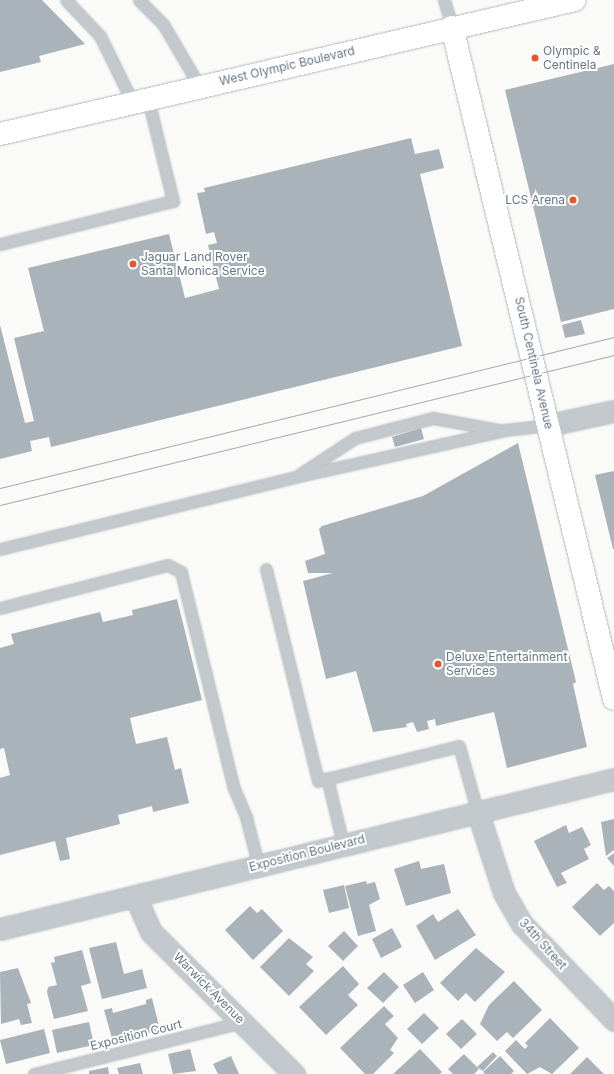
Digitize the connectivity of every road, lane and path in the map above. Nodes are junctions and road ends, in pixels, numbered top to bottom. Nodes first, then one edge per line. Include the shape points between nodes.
1 (66, 0) edge
2 (139, 0) edge
3 (444, 0) edge
4 (575, 0) edge
5 (452, 27) junction
6 (200, 87) junction
7 (140, 101) junction
8 (0, 134) edge
9 (0, 244) edge
10 (614, 411) edge
11 (549, 425) junction
12 (505, 430) junction
13 (295, 477) junction
14 (0, 549) edge
15 (266, 569) dead end
16 (0, 608) edge
17 (614, 699) edge
18 (327, 778) junction
19 (614, 779) edge
20 (477, 810) junction
21 (343, 844) junction
22 (258, 864) junction
23 (135, 896) junction
24 (0, 929) edge
25 (614, 1020) edge
26 (243, 1022) junction
27 (34, 1074) edge
28 (294, 1074) edge

1 - 7 lane via 100,36
2 - 6 lane via 163,24
3 - 5 lane
4 - 5 street, West Olympic Boulevard
5 - 6 street, West Olympic Boulevard
5 - 11 street, South Centinela Avenue
6 - 7 street, West Olympic Boulevard
7 - 8 street, West Olympic Boulevard
7 - 9 lane via 173,201
10 - 11 street
11 - 12 lane
11 - 17 street, South Centinela Avenue
12 - 13 lane
12 - 13 lane via 433,418 354,438
13 - 14 lane
15 - 18 lane via 318,780
16 - 22 lane via 168,565 181,572 233,786 246,817
18 - 20 lane via 459,746
18 - 21 lane
19 - 20 street, Exposition Boulevard
20 - 21 street, Exposition Boulevard
20 - 25 street, 34th Street via 502,886 522,924
21 - 22 street, Exposition Boulevard
22 - 23 street, Exposition Boulevard
23 - 24 street, Exposition Boulevard
23 - 26 street, Warwick Avenue via 151,932
26 - 27 lane, Exposition Court
26 - 28 street, Warwick Avenue

